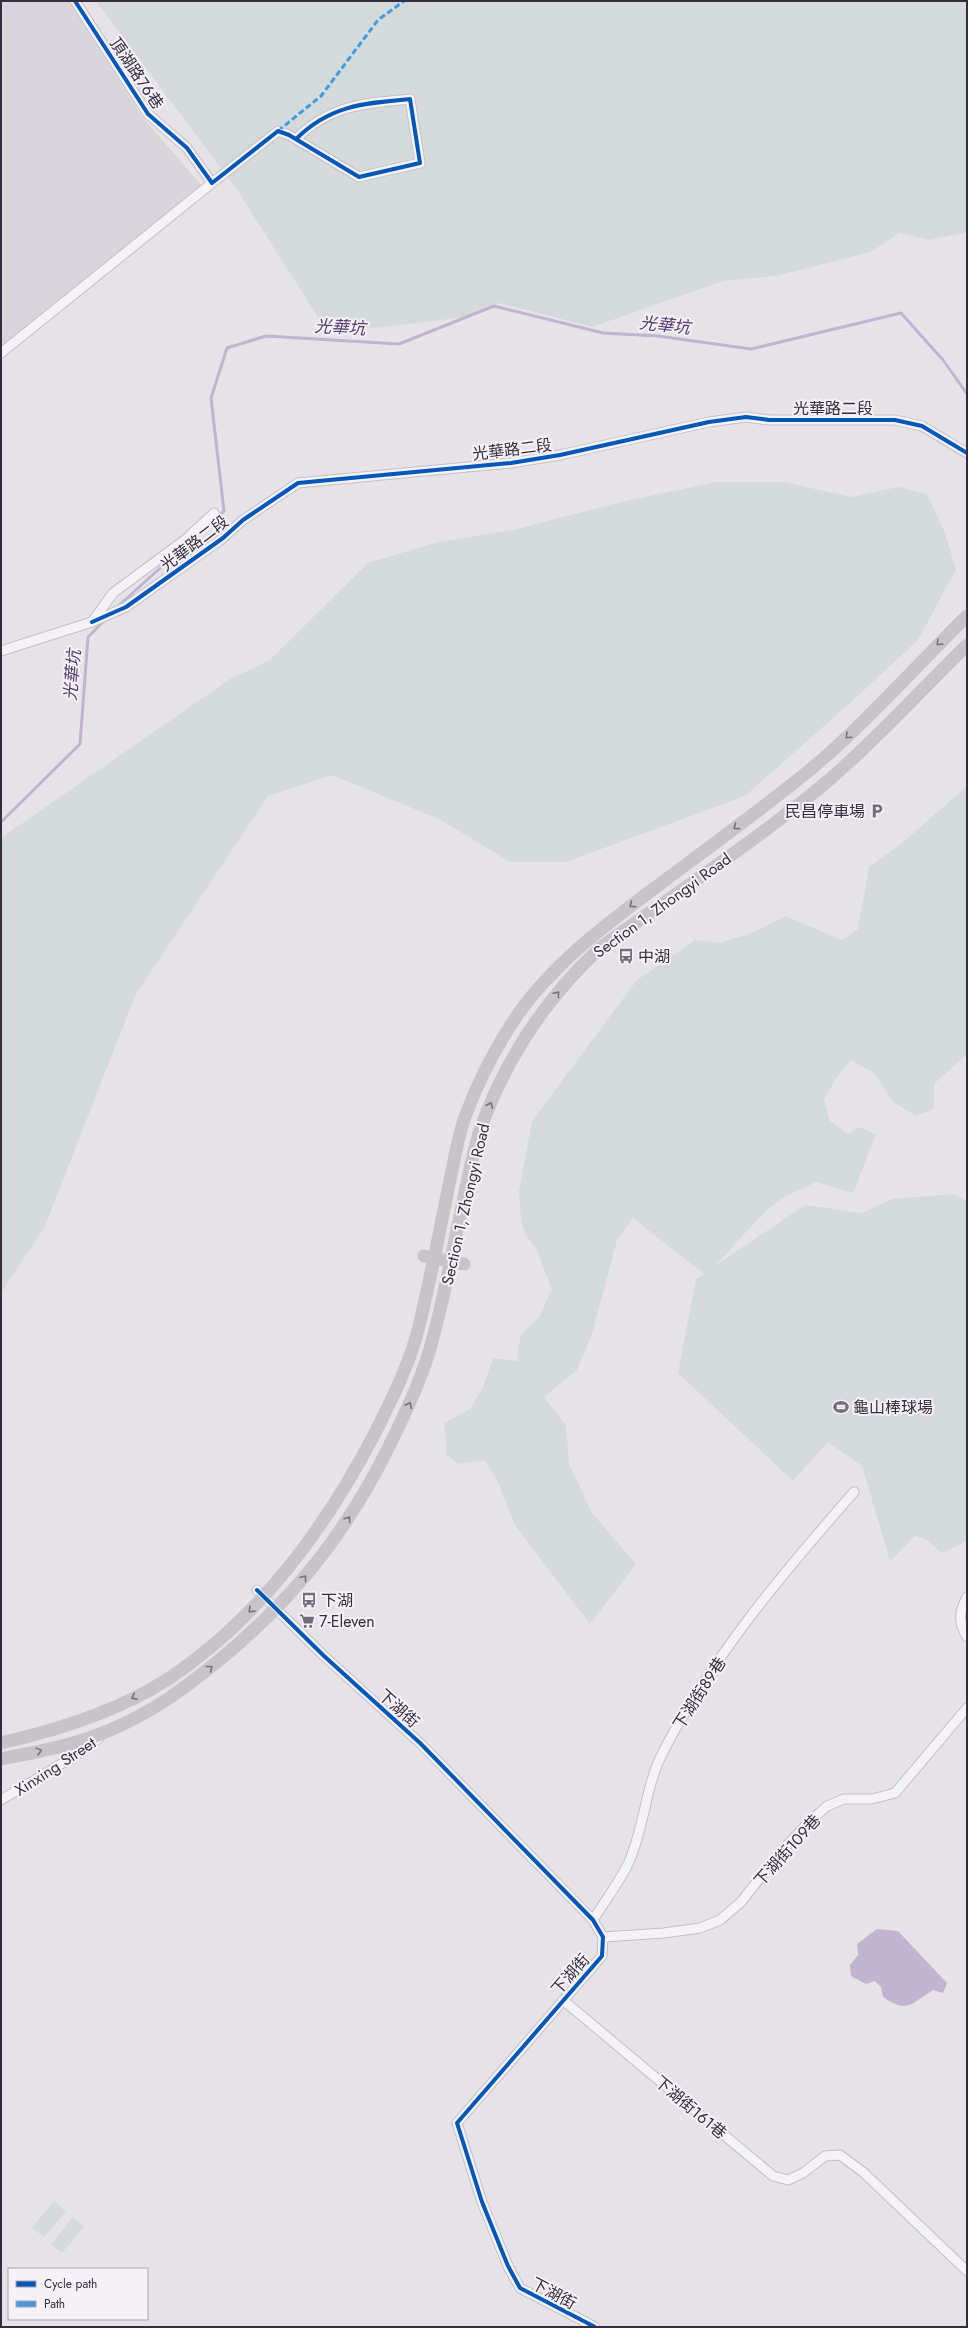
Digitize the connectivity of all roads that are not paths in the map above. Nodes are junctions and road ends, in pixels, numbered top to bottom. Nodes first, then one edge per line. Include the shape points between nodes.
1 (75, 1) edge
2 (296, 139) junction
3 (212, 183) junction
4 (1, 353) edge
5 (967, 453) edge
6 (214, 513) dead end
7 (967, 616) edge
8 (92, 622) junction
9 (967, 645) edge
10 (1, 651) edge
11 (754, 808) junction
12 (772, 830) junction
13 (429, 1257) junction
14 (451, 1261) junction
15 (464, 1264) dead end
16 (854, 1492) dead end
17 (261, 1593) junction
18 (967, 1597) edge
19 (276, 1610) junction
20 (967, 1637) edge
21 (967, 1708) edge
22 (108, 1731) junction
23 (1, 1743) edge
24 (1, 1760) edge
25 (1, 1800) edge
26 (593, 1920) junction
27 (603, 1937) junction
28 (563, 2000) junction
29 (967, 2271) edge
30 (595, 2327) edge

1 - 3 street, 頂湖路76巷 via 148,114 187,148
2 - 2 street via 359,177 420,163 410,100 366,103 327,114
2 - 3 street via 278,131
3 - 4 street
5 - 8 street, 光華路二段 via 922,426 895,420 768,420 746,417 709,422 560,455 511,463 298,483 243,520 223,538 126,607
6 - 8 street via 186,539 113,593
7 -> 11 main road, Section 1, Zhongyi Road via 843,741
8 - 10 street, 光華路二段
9 - 12 main road, Section 1, Zhongyi Road via 891,723
11 - 12 main road
11 -> 13 main road, Section 1, Zhongyi Road via 588,938 551,975 514,1019 465,1118
14 -> 12 main road, Section 1, Zhongyi Road via 479,1132 502,1078 527,1032 567,982 600,948
13 - 14 main road
13 - 17 main road, Section 1, Zhongyi Road via 417,1335 386,1410 360,1461 324,1521
14 - 15 main road
19 -> 14 main road, Section 1, Zhongyi Road via 326,1551 354,1510 382,1461 418,1385 442,1305
16 - 26 street, 下湖街89巷 via 792,1562 719,1660 688,1707 661,1756 628,1864
17 - 19 street, 下湖街
17 -> 23 main road, Section 1, Zhongyi Road via 237,1623 168,1679 109,1709 46,1732
18 - 20 street via 960,1615 961,1627
22 -> 19 main road, Section 1, Zhongyi Road via 142,1715 180,1692
19 - 26 street, 下湖街 via 420,1743
21 - 27 street, 下湖街109巷 via 895,1793 872,1799 844,1799 827,1806 778,1855 741,1902 720,1920 693,1929
24 -> 22 main road, Section 1, Zhongyi Road
22 - 25 street, Xinxing Street via 73,1757
26 - 27 street, 下湖街
27 - 28 street, 下湖街 via 602,1956
28 - 29 street, 下湖街161巷 via 773,2176 788,2180 802,2174 825,2156 840,2155 863,2172
28 - 30 street, 下湖街 via 457,2122 482,2202 508,2266 520,2288

